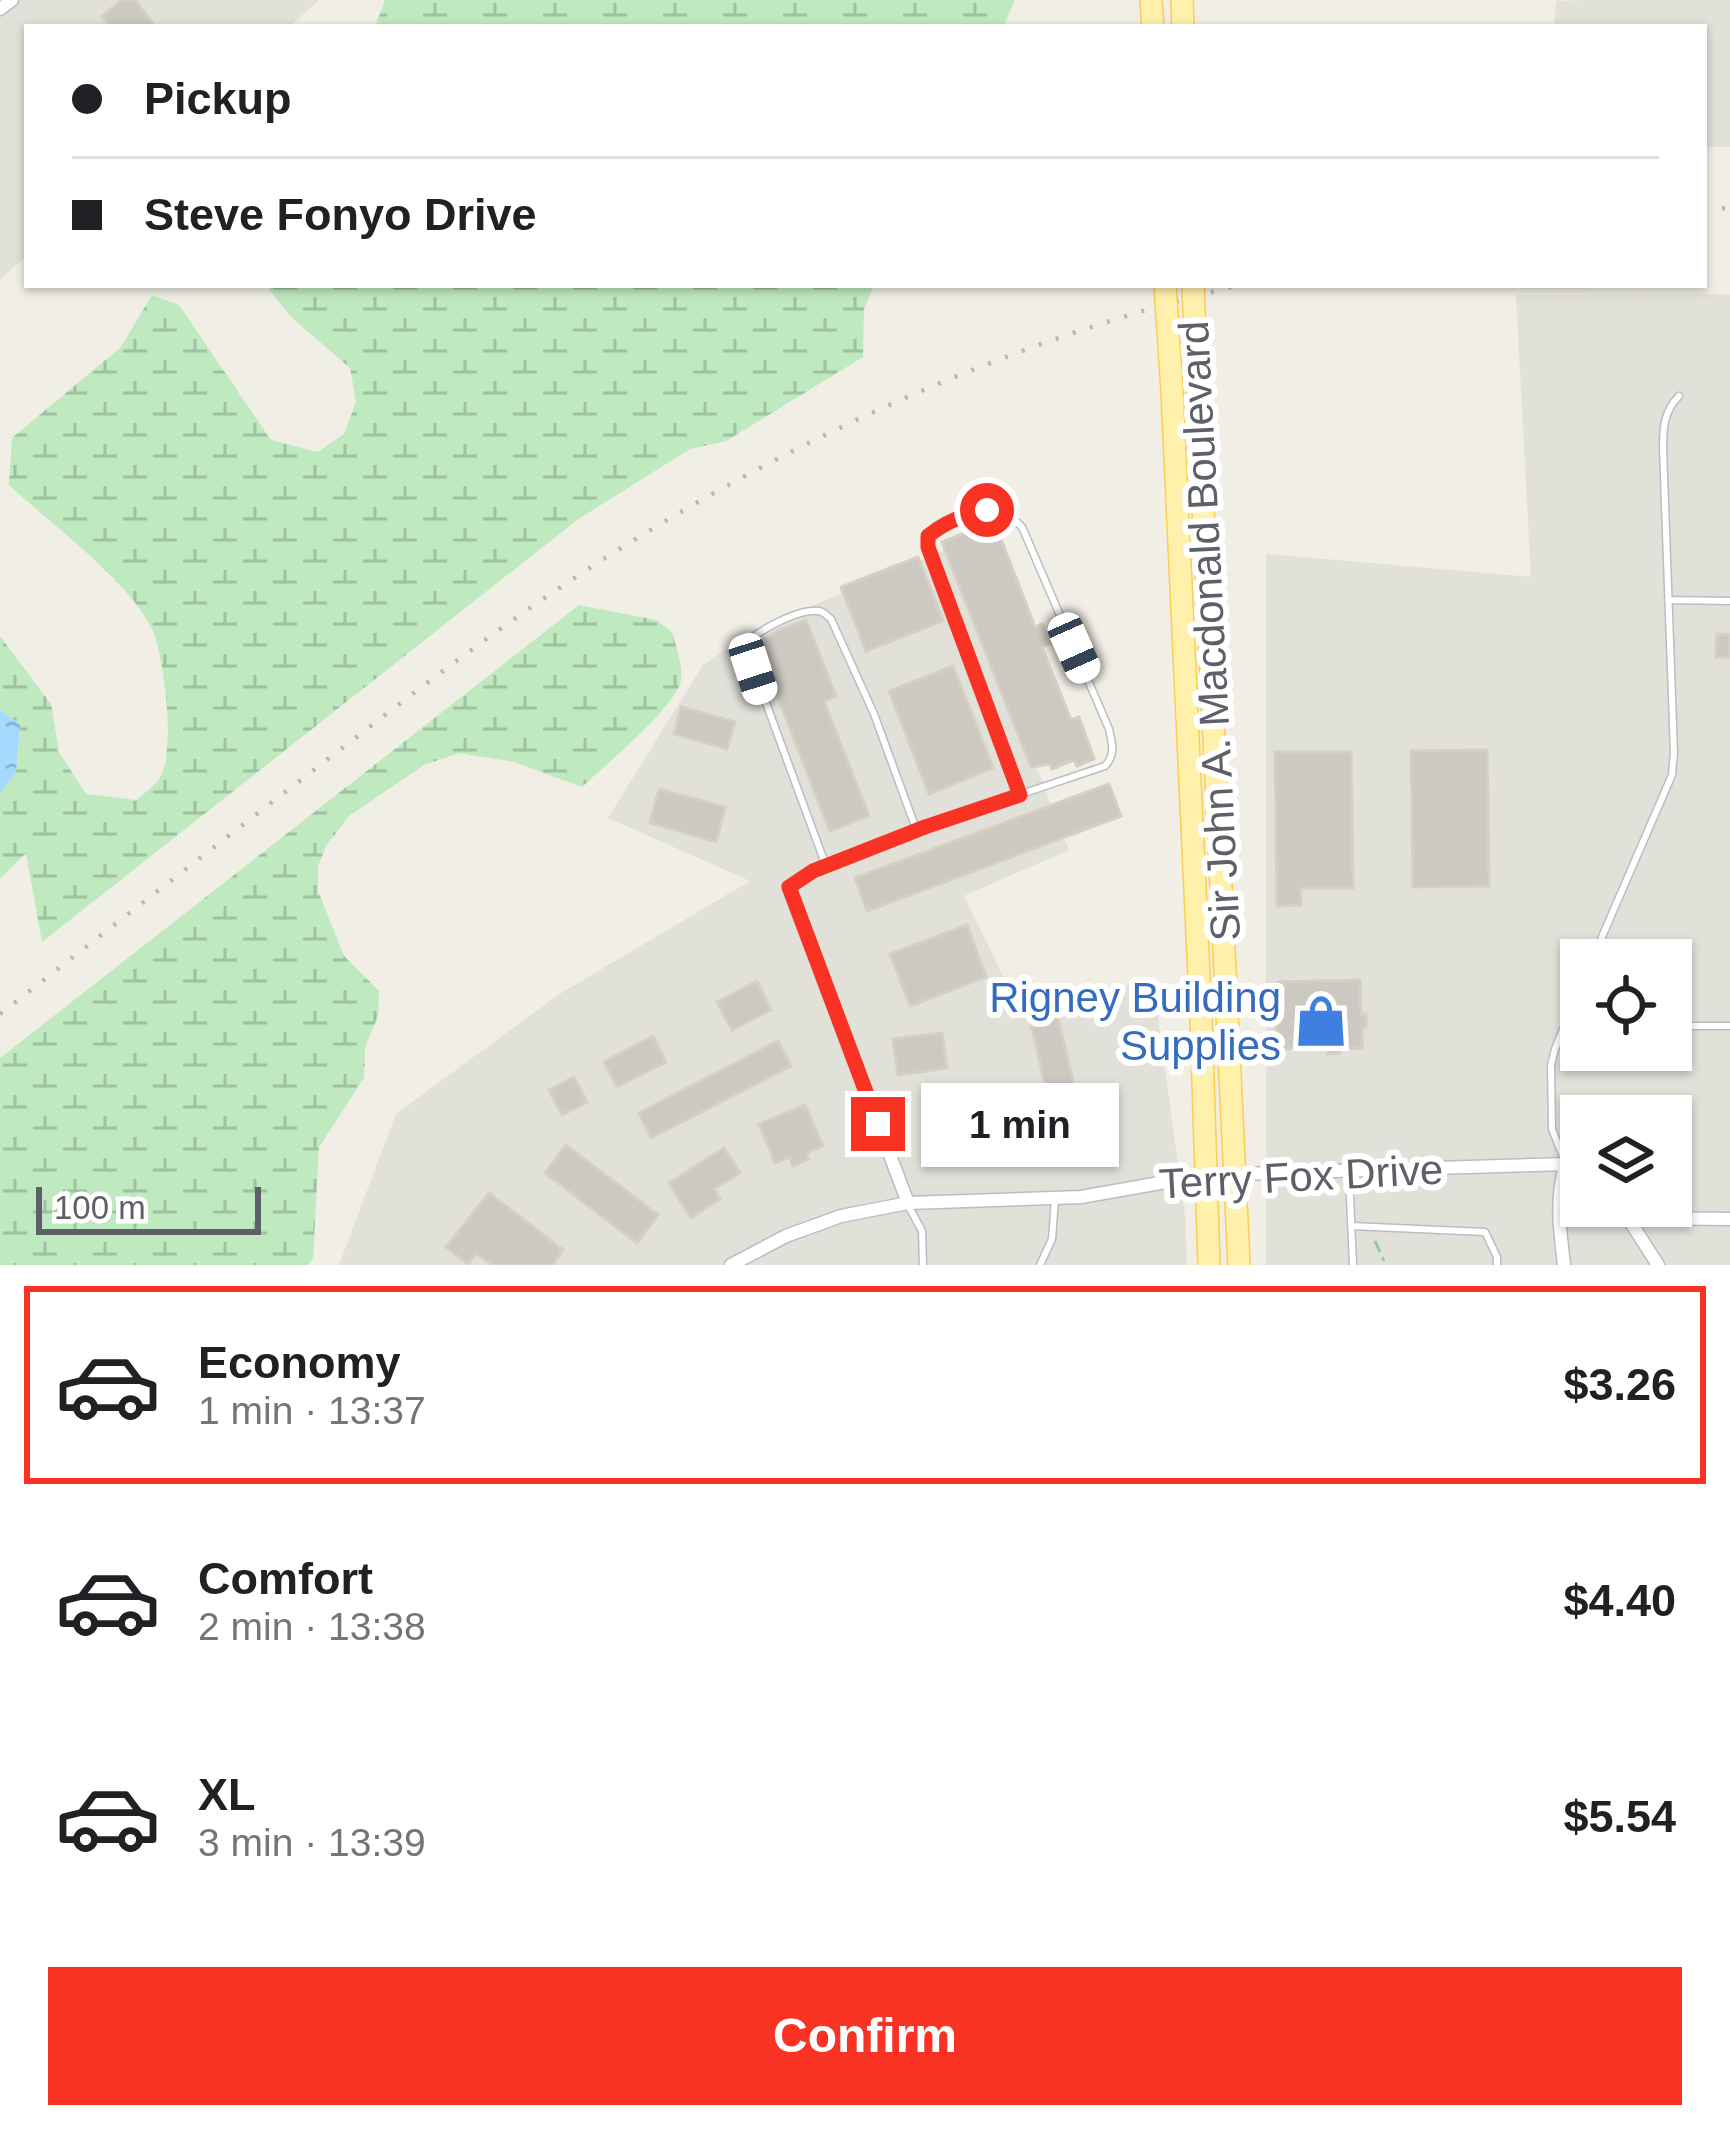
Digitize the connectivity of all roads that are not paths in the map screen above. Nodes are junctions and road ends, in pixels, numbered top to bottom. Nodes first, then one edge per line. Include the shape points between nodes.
1 (12, 0) edge
2 (0, 9) edge
3 (1165, 288) edge
4 (1193, 288) edge
5 (1679, 396) dead end
6 (1668, 600) junction
7 (1730, 601) edge
8 (1020, 795) junction
9 (917, 830) junction
10 (826, 866) junction
11 (789, 887) joint
12 (1601, 939) edge
13 (1692, 1026) edge
14 (1730, 1026) edge
15 (1560, 1037) edge
16 (1560, 1149) edge
17 (1560, 1164) edge
18 (1349, 1170) junction
19 (1234, 1174) junction
20 (1205, 1175) junction
21 (1560, 1182) edge
22 (1055, 1198) junction
23 (908, 1203) junction
24 (1692, 1219) edge
25 (1730, 1219) edge
26 (1352, 1226) junction
27 (1560, 1226) edge
28 (1560, 1227) edge
29 (1634, 1227) edge
30 (731, 1265) edge
31 (923, 1265) edge
32 (1040, 1265) edge
33 (1209, 1265) edge
34 (1239, 1265) edge
35 (1353, 1265) edge
36 (1497, 1265) edge
37 (1564, 1265) edge
38 (1658, 1265) edge

1 - 2 street
3 - 20 main road, Sir John A. Macdonald Boulevard, bridge
4 - 19 main road, Sir John A. Macdonald Boulevard, bridge
5 - 6 lane via 1664,422
6 - 7 lane
6 - 12 lane via 1672,776
8 - 8 lane via 1105,766 1113,748 1022,527 987,510 940,526 928,547
8 - 9 lane
9 - 10 lane
9 - 10 lane via 831,619 800,614 745,646
10 - 11 lane
11 - 23 street
13 - 14 lane
15 - 16 lane via 1551,1065
17 - 18 street, Terry Fox Drive
18 - 19 street, Terry Fox Drive
18 - 26 lane
19 - 20 street, Terry Fox Drive
19 - 34 main road, Sir John A. Macdonald Boulevard
20 - 22 street, Terry Fox Drive
20 - 33 main road, Sir John A. Macdonald Boulevard
21 - 27 street
22 - 23 street, Terry Fox Drive
22 - 32 lane via 1052,1239
23 - 30 street, Terry Fox Drive via 841,1216
23 - 31 lane via 922,1231
24 - 25 street
26 - 35 lane
26 - 36 lane via 1485,1232
28 - 37 street
29 - 38 street

